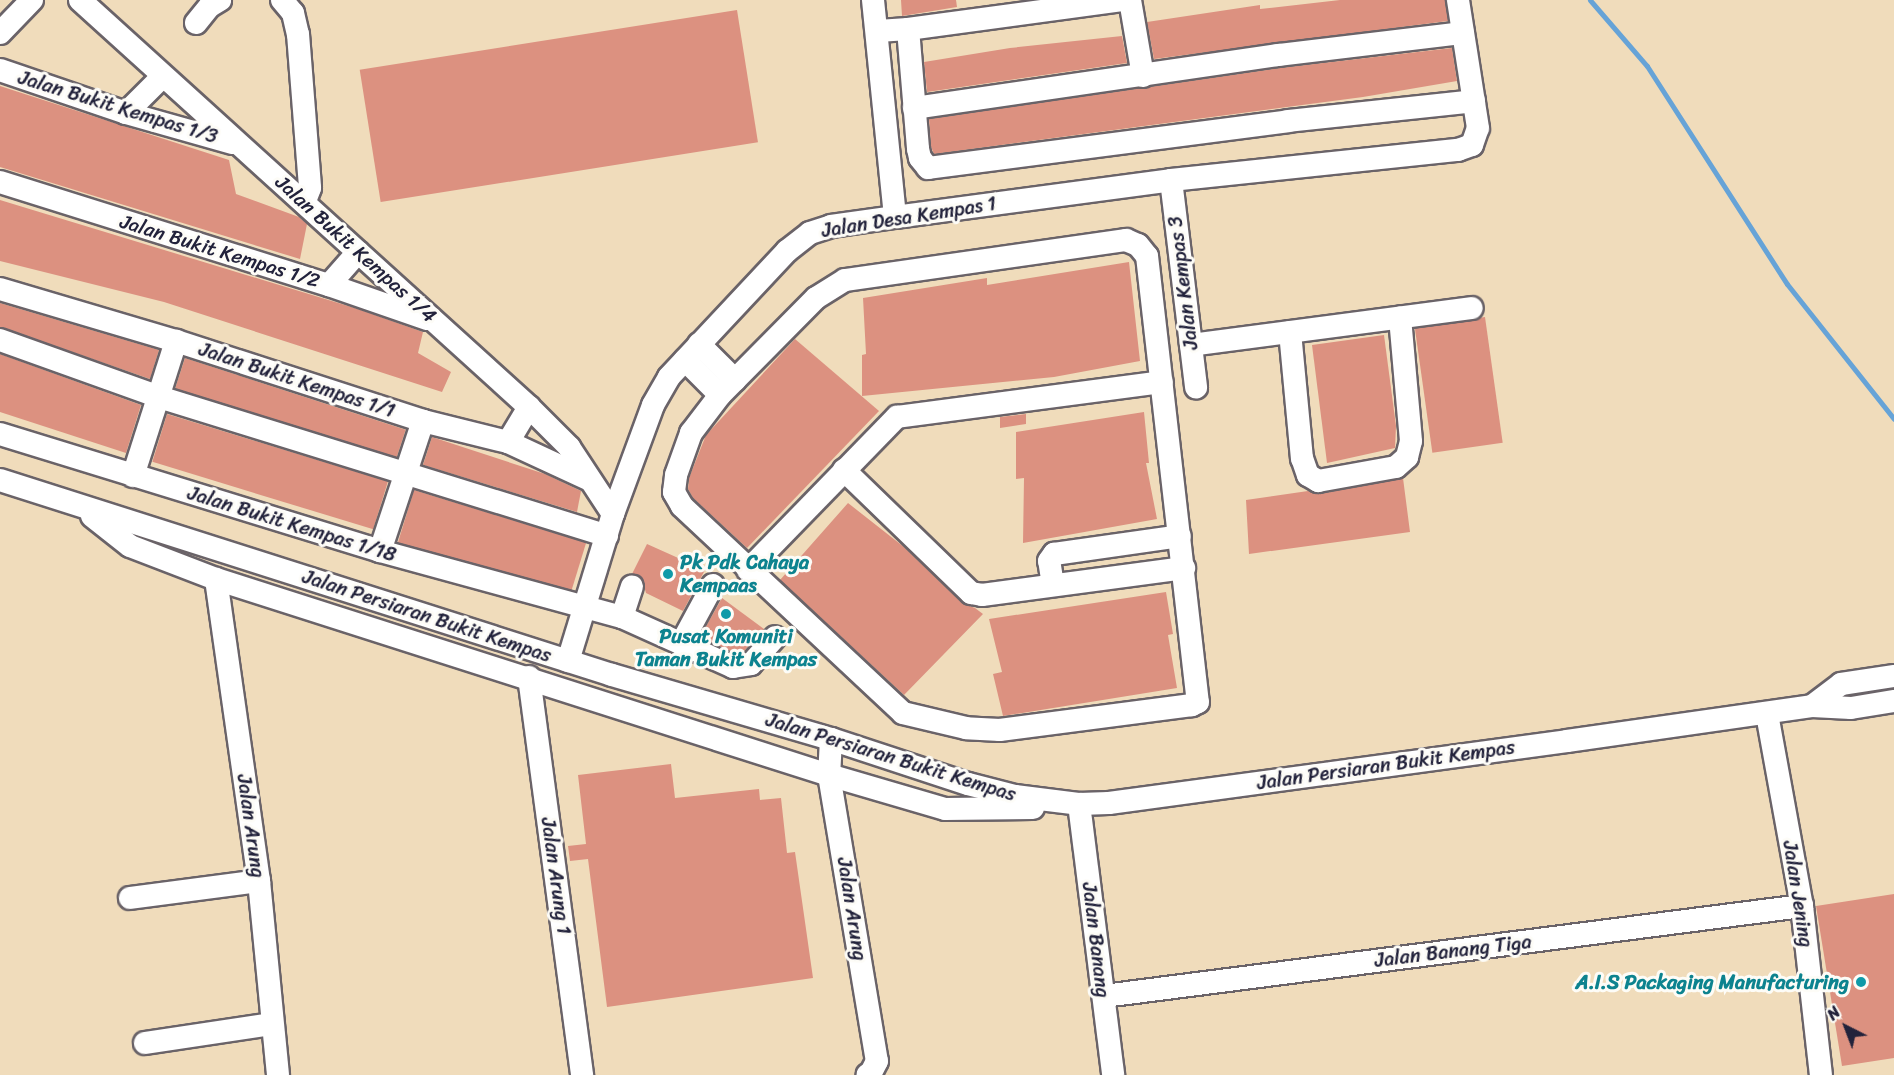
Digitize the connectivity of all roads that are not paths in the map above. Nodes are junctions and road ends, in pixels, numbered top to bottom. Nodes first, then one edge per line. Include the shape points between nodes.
1 (32, 0) edge
2 (80, 0) edge
3 (220, 0) edge
4 (282, 0) edge
5 (873, 0) edge
6 (1122, 0) edge
7 (1130, 0) edge
8 (1458, 0) edge
9 (196, 23) dead end
10 (908, 29) junction
11 (878, 31) junction
12 (0, 33) edge
13 (1463, 33) junction
14 (0, 70) edge
15 (163, 75) junction
16 (1143, 76) junction
17 (1474, 101) junction
18 (914, 108) junction
19 (126, 113) junction
20 (236, 143) junction
21 (1171, 180) junction
22 (0, 182) edge
23 (305, 201) junction
24 (895, 217) junction
25 (358, 252) junction
26 (329, 285) junction
27 (0, 290) edge
28 (1472, 308) dead end
29 (1400, 317) junction
30 (438, 323) junction
31 (1290, 332) junction
32 (0, 340) edge
33 (177, 341) junction
34 (1191, 345) junction
35 (692, 352) junction
36 (1162, 377) junction
37 (728, 387) junction
38 (159, 397) junction
39 (529, 407) junction
40 (423, 421) junction
41 (0, 434) edge
42 (508, 442) junction
43 (844, 470) junction
44 (403, 474) junction
45 (133, 476) junction
46 (0, 480) edge
47 (590, 480) junction
48 (80, 507) junction
49 (613, 514) junction
50 (607, 536) junction
51 (1180, 536) junction
52 (380, 551) junction
53 (1184, 568) junction
54 (748, 570) junction
55 (216, 579) junction
56 (713, 585) dead end
57 (1053, 585) junction
58 (632, 587) dead end
59 (586, 605) junction
60 (622, 617) junction
61 (775, 637) dead end
62 (681, 644) junction
63 (568, 661) junction
64 (1894, 676) edge
65 (530, 677) junction
66 (1894, 701) edge
67 (1812, 706) junction
68 (1767, 714) junction
69 (831, 739) junction
70 (830, 774) junction
71 (1079, 804) junction
72 (259, 881) junction
73 (130, 898) dead end
74 (1802, 906) junction
75 (1104, 996) junction
76 (272, 1024) junction
77 (145, 1043) dead end
78 (278, 1075) edge
79 (582, 1075) edge
80 (867, 1075) edge
81 (1113, 1075) edge
82 (1821, 1075) edge

1 - 12 street
2 - 15 street, Jalan Bukit Kempas 1/4
3 - 9 street
4 - 23 street via 293,13 298,34 310,188
5 - 11 street
6 - 10 street
7 - 16 street
8 - 13 street
10 - 11 street
10 - 18 street
11 - 24 street
13 - 16 street
13 - 17 street
14 - 19 street, Jalan Bukit Kempas 1/3
15 - 19 street
15 - 20 street, Jalan Bukit Kempas 1/4
16 - 18 street
17 - 18 street via 928,168 920,158
17 - 21 street, Jalan Desa Kempas 1 via 1478,128 1472,145 1442,153
19 - 20 street, Jalan Bukit Kempas 1/3
20 - 23 street, Jalan Bukit Kempas 1/4
21 - 24 street, Jalan Desa Kempas 1
21 - 34 street, Jalan Kempas 3
22 - 26 street, Jalan Bukit Kempas 1/2
23 - 25 street, Jalan Bukit Kempas 1/4
24 - 35 street, Jalan Desa Kempas 1 via 810,232 787,251
25 - 26 street
25 - 30 street, Jalan Bukit Kempas 1/4
26 - 30 street, Jalan Bukit Kempas 1/2
27 - 33 street, Jalan Bukit Kempas 1/1
28 - 29 street
29 - 31 street
29 - 31 street via 1411,441 1407,457 1396,467 1318,481 1308,475 1302,458
30 - 39 street, Jalan Bukit Kempas 1/4
31 - 34 street
32 - 38 street
33 - 38 street
33 - 40 street, Jalan Bukit Kempas 1/1
34 - 36 street, Jalan Kempas 3 via 1195,377
35 - 37 street
35 - 49 street, Jalan Desa Kempas 1 via 669,377 653,405
36 - 37 street via 1147,256 1138,245 1126,240 845,280 816,298
36 - 43 street via 897,417
36 - 51 street
37 - 54 street via 692,433 676,475 674,492 682,506
38 - 44 street
38 - 45 street
39 - 42 street
39 - 47 street, Jalan Bukit Kempas 1/4 via 569,447
40 - 42 street, Jalan Bukit Kempas 1/1
40 - 44 street
41 - 45 street, Jalan Bukit Kempas 1/18
42 - 47 street, Jalan Bukit Kempas 1/1
43 - 54 street
43 - 57 street via 970,593 982,595
44 - 50 street
44 - 52 street
45 - 52 street, Jalan Bukit Kempas 1/18
46 - 48 street, Jalan Persiaran Bukit Kempas
47 - 49 street, Jalan Bukit Kempas 1/4
48 - 55 street via 130,546
48 - 63 street, Jalan Persiaran Bukit Kempas
49 - 50 street, Jalan Desa Kempas 1
50 - 59 street, Jalan Desa Kempas 1
51 - 53 street
51 - 57 street via 1054,554 1049,561
52 - 59 street, Jalan Bukit Kempas 1/18
53 - 54 street via 1198,702 1000,730 966,728 903,713
53 - 57 street
55 - 65 street
55 - 72 street, Jalan Arung
56 - 62 street
58 - 60 street
59 - 60 street, Jalan Bukit Kempas 1/18
59 - 63 street, Jalan Desa Kempas 1
60 - 62 street, Jalan Bukit Kempas 1/18
61 - 62 street, Jalan Bukit Kempas 1/18 via 752,664 733,667
63 - 69 street, Jalan Persiaran Bukit Kempas
64 - 67 street, Jalan Persiaran Bukit Kempas via 1840,684
65 - 70 street
65 - 79 street, Jalan Arung 1
66 - 67 street, Jalan Persiaran Bukit Kempas via 1851,708
67 - 68 street, Jalan Persiaran Bukit Kempas
68 - 71 street, Jalan Persiaran Bukit Kempas
68 - 74 street, Jalan Jening
69 - 70 street, Jalan Arung
69 - 71 street, Jalan Persiaran Bukit Kempas via 1015,796
70 - 71 street via 945,808 1018,809
70 - 80 street, Jalan Arung via 877,1061
71 - 75 street, Jalan Banang
72 - 73 street
72 - 76 street, Jalan Arung
74 - 75 street, Jalan Banang Tiga
74 - 82 street, Jalan Jening
75 - 81 street, Jalan Banang
76 - 77 street
76 - 78 street, Jalan Arung

